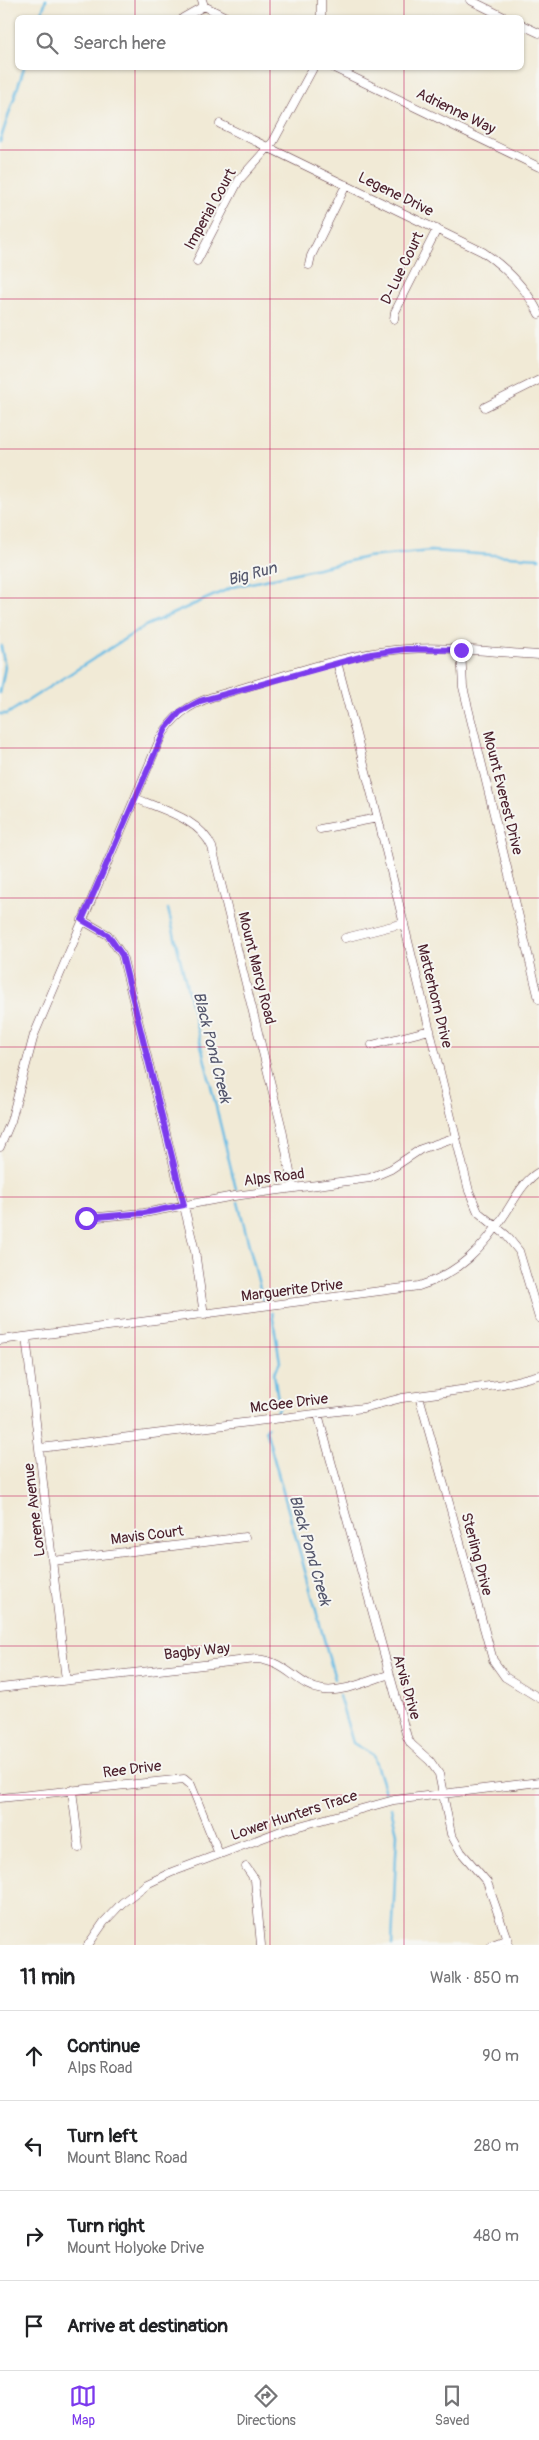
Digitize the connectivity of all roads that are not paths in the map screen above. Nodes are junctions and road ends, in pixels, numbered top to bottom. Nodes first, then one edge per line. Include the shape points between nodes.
1 (321, 0) edge
2 (470, 0) edge
3 (203, 3) edge
4 (187, 15) edge
5 (223, 15) edge
6 (321, 15) edge
7 (500, 15) edge
8 (524, 26) edge
9 (539, 33) edge
10 (312, 70) edge
11 (338, 70) edge
12 (220, 124) dead end
13 (268, 147) junction
14 (539, 167) edge
15 (346, 185) junction
16 (437, 229) junction
17 (197, 262) dead end
18 (309, 265) dead end
19 (539, 314) edge
20 (394, 319) dead end
21 (539, 380) edge
22 (485, 407) dead end
23 (461, 650) junction
24 (539, 655) edge
25 (337, 662) junction
26 (135, 798) junction
27 (378, 818) junction
28 (320, 830) dead end
29 (82, 920) junction
30 (404, 923) junction
31 (345, 938) dead end
32 (539, 999) edge
33 (430, 1030) junction
34 (372, 1046) dead end
35 (456, 1137) junction
36 (0, 1147) edge
37 (539, 1172) edge
38 (293, 1188) junction
39 (184, 1205) junction
40 (86, 1218) dead end
41 (497, 1227) junction
42 (204, 1315) junction
43 (539, 1318) edge
44 (26, 1337) junction
45 (0, 1340) edge
46 (539, 1375) edge
47 (419, 1396) junction
48 (318, 1414) junction
49 (40, 1448) junction
50 (245, 1537) dead end
51 (54, 1561) junction
52 (388, 1675) junction
53 (66, 1680) junction
54 (0, 1688) edge
55 (539, 1698) edge
56 (539, 1782) edge
57 (72, 1790) junction
58 (443, 1793) junction
59 (0, 1798) edge
60 (79, 1848) dead end
61 (219, 1854) junction
62 (246, 1868) dead end
63 (509, 1942) edge
64 (88, 1945) edge
65 (260, 1945) edge
66 (492, 1945) edge

1 - 6 street
2 - 7 street
3 - 4 street
3 - 5 street
8 - 9 street
10 - 13 street, Imperial Court
11 - 14 street, Adrienne Way
12 - 13 street, Legene Drive
13 - 15 street, Legene Drive
13 - 17 street, Imperial Court via 239,180
15 - 16 street, Legene Drive
15 - 18 street
16 - 19 street, Legene Drive via 496,261 522,288
16 - 20 street, D-Lue Court
21 - 22 street
23 - 24 street
23 - 25 street via 406,649
23 - 32 street, Mount Everest Drive via 463,687
25 - 26 street via 212,697 186,708 166,728
25 - 27 street, Matterhorn Drive
26 - 29 street
26 - 38 street, Mount Marcy Road via 190,822 206,836 212,847 282,1129
27 - 28 street
27 - 30 street, Matterhorn Drive
29 - 36 street via 34,1035 11,1121
29 - 39 street via 108,935 122,955
30 - 31 street
30 - 33 street, Matterhorn Drive
33 - 34 street
33 - 35 street, Matterhorn Drive
35 - 38 street, Alps Road via 421,1149 376,1176
35 - 41 street, Matterhorn Drive via 474,1203 482,1217
37 - 41 street, Marguerite Drive via 521,1189
38 - 39 street, Alps Road
39 - 40 street, Alps Road via 144,1213
39 - 42 street
41 - 42 street, Marguerite Drive via 464,1264 419,1286
41 - 43 street, Matterhorn Drive via 519,1250
42 - 44 street, Marguerite Drive
44 - 45 street, Marguerite Drive
44 - 49 street, Lorene Avenue
46 - 47 street, McGee Drive via 504,1384
47 - 48 street, McGee Drive
47 - 55 street, Sterling Drive via 493,1660 505,1677
48 - 49 street, McGee Drive
48 - 52 street, Arvis Drive
49 - 51 street, Lorene Avenue
50 - 51 street, Mavis Court
51 - 53 street, Lorene Avenue
52 - 53 street, Bagby Way via 324,1690 307,1684 279,1664 256,1659
52 - 58 street, Arvis Drive via 408,1740 436,1769
53 - 54 street, Bagby Way
56 - 58 street, Lower Hunters Trace
57 - 59 street, Ree Drive
57 - 60 street
57 - 61 street, Ree Drive via 184,1778 191,1785
58 - 61 street, Lower Hunters Trace via 368,1806 281,1831
58 - 63 street, Arvis Drive via 451,1834 461,1852 487,1882
61 - 64 street, Lower Hunters Trace via 148,1884 116,1910
62 - 65 street via 255,1880
63 - 66 street

